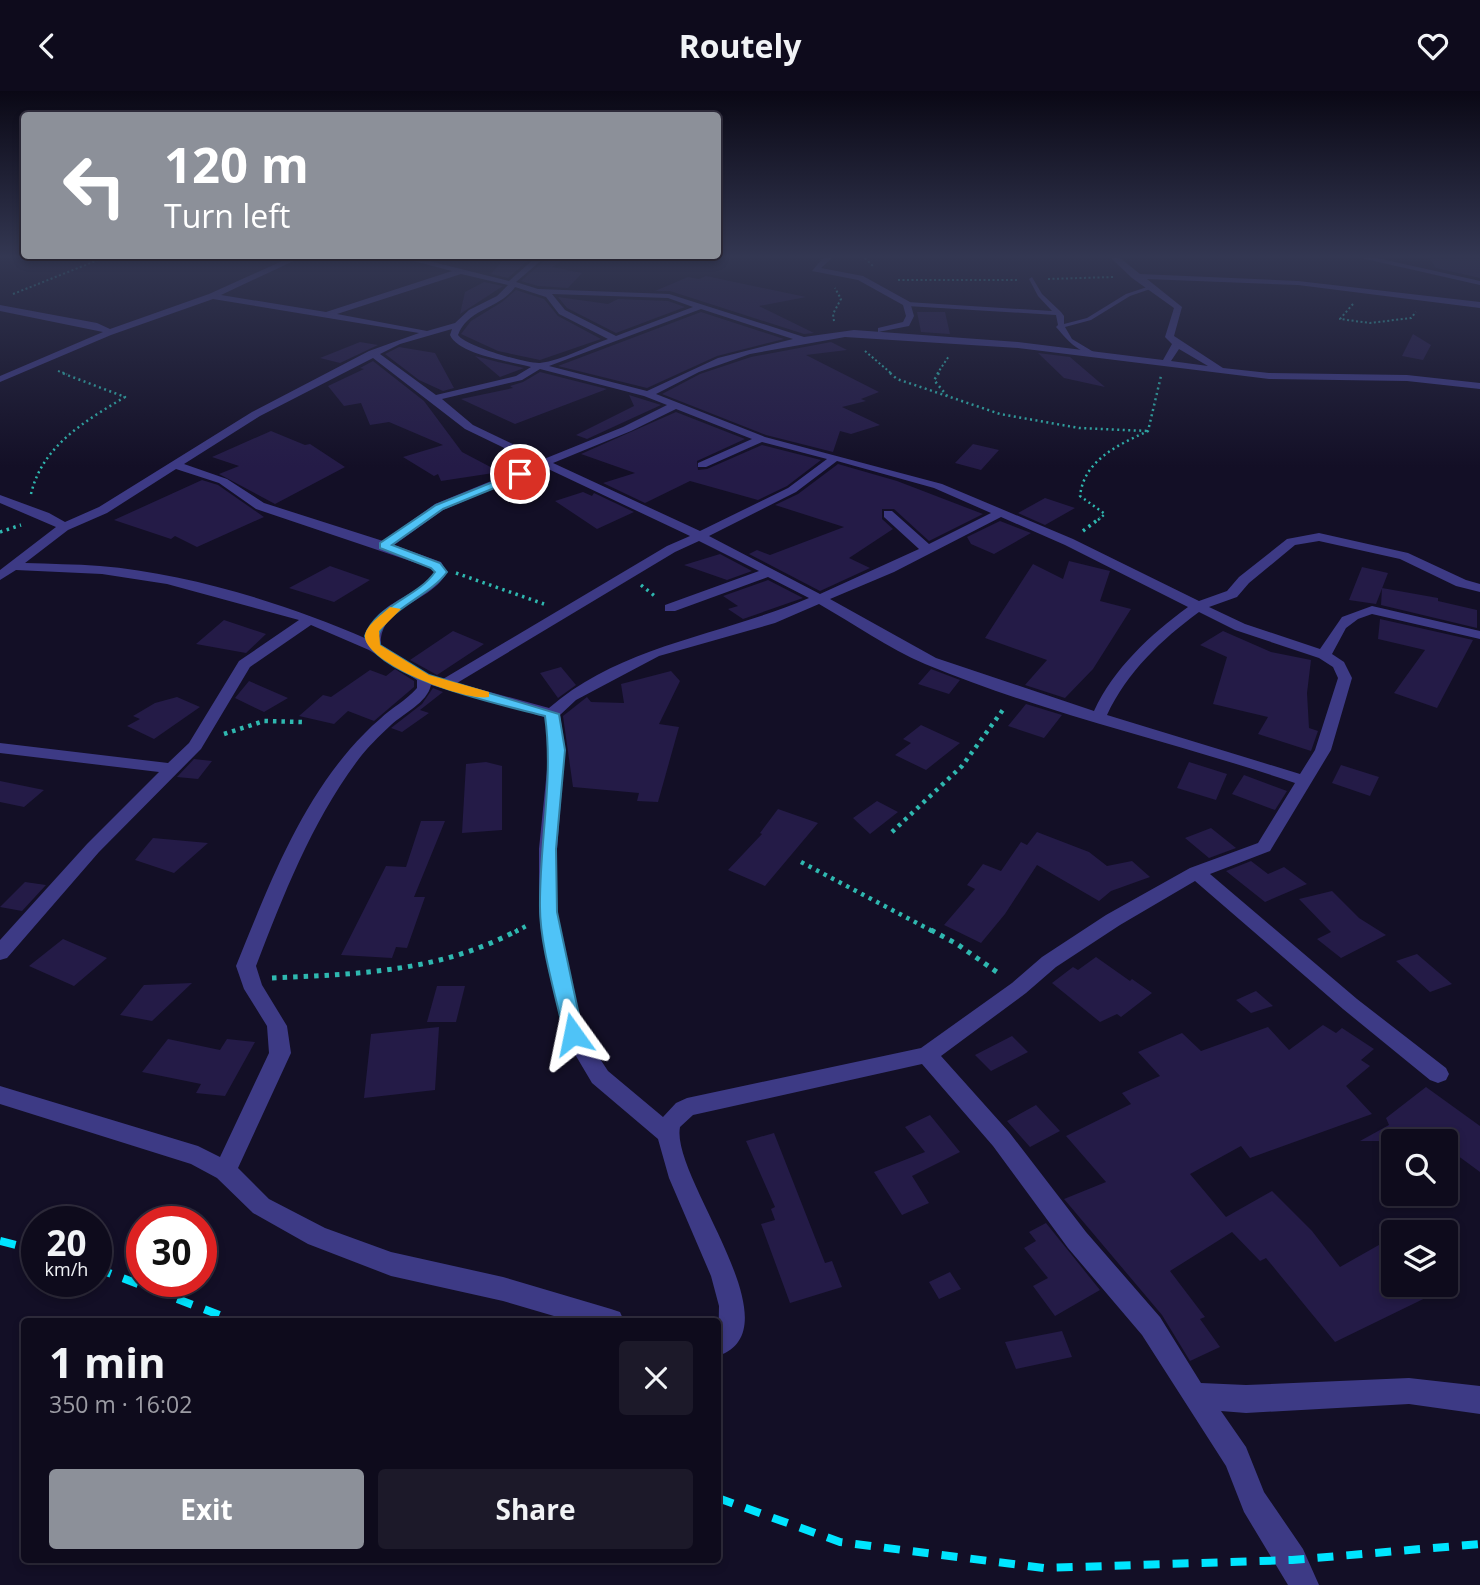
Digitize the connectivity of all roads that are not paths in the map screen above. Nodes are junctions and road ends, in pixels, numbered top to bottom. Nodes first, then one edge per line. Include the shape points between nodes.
1 (1059, 327) edge
2 (104, 328) edge
3 (124, 328) edge
4 (405, 328) edge
5 (442, 328) edge
6 (455, 328) edge
7 (593, 328) edge
8 (645, 328) edge
9 (767, 328) edge
10 (895, 328) edge
11 (1171, 328) edge
12 (425, 331) junction
13 (108, 334) junction
14 (844, 334) junction
15 (616, 339) junction
16 (804, 340) junction
17 (1177, 344) junction
18 (372, 353) junction
19 (1095, 355) junction
20 (1165, 364) junction
21 (537, 367) junction
22 (1225, 371) junction
23 (0, 379) edge
24 (1480, 386) edge
25 (648, 394) junction
26 (434, 398) junction
27 (674, 405) junction
28 (761, 439) junction
29 (835, 458) junction
30 (544, 463) junction
31 (176, 465) junction
32 (702, 465) dead end
33 (0, 499) edge
34 (1000, 513) junction
35 (888, 514) dead end
36 (64, 527) junction
37 (699, 535) junction
38 (384, 545) junction
39 (928, 550) junction
40 (14, 566) junction
41 (769, 572) junction
42 (0, 576) edge
43 (1480, 588) edge
44 (818, 598) junction
45 (1198, 606) junction
46 (670, 608) dead end
47 (310, 619) junction
48 (1480, 635) edge
49 (374, 647) junction
50 (1324, 655) junction
51 (424, 678) junction
52 (444, 684) junction
53 (552, 714) junction
54 (1098, 719) junction
55 (0, 748) edge
56 (175, 769) junction
57 (1305, 781) junction
58 (1196, 872) junction
59 (0, 953) edge
60 (928, 1055) junction
61 (1438, 1074) dead end
62 (0, 1095) edge
63 (668, 1134) junction
64 (225, 1171) junction
65 (601, 1318) edge
66 (721, 1342) edge
67 (1194, 1396) junction
68 (1480, 1400) edge
69 (1304, 1585) edge

1 - 19 lane
2 - 13 street
3 - 13 street
4 - 12 street
5 - 12 street
6 - 21 street via 457,341 473,349
7 - 15 street
8 - 15 street
9 - 16 street
10 - 14 street
11 - 17 street via 1170,337
12 - 18 street
13 - 23 street
14 - 16 street
14 - 19 street via 1018,345
15 - 21 street
16 - 25 street via 707,363
17 - 20 street
17 - 22 street
18 - 26 street
18 - 31 street via 256,414
19 - 20 street
20 - 22 street
21 - 25 street
21 - 26 street via 503,383
22 - 24 street via 1407,378
25 - 27 street
26 - 30 street via 469,427
27 - 28 street
27 - 30 street
28 - 29 street
28 - 32 street
29 - 34 street via 905,475
29 - 37 street via 780,497
30 - 37 street
30 - 38 street via 447,503
31 - 36 street via 103,510
31 - 38 street via 223,481 260,506
33 - 36 street
34 - 39 street
34 - 45 street
35 - 39 street
36 - 40 street
37 - 41 street
37 - 52 street
38 - 49 street via 436,565 441,572 373,629
39 - 44 street
40 - 42 street
40 - 47 street via 103,570 167,580
41 - 44 street
41 - 46 street
43 - 45 street via 1404,557 1306,537 1270,558 1232,594
44 - 53 street via 749,628 654,653 571,697
44 - 54 street via 900,647
45 - 50 street via 1259,635
45 - 54 street via 1155,638 1127,669
47 - 49 street
47 - 56 street via 244,664 195,746
48 - 50 street via 1372,610 1341,623
49 - 51 street
50 - 57 street via 1339,665 1345,678 1323,750
51 - 52 street
51 - 64 street via 419,695 375,728 321,796 281,876 246,966 248,979 277,1020 280,1053
52 - 53 street
53 - 63 street via 557,750 548,912 573,1034 600,1077
54 - 57 street
55 - 56 street
56 - 59 street via 93,848
57 - 58 street via 1264,848
58 - 60 street via 1049,962
58 - 61 street
60 - 63 street via 687,1107 673,1118
60 - 67 street via 1151,1326
62 - 64 street via 198,1156
63 - 66 street via 725,1279 731,1327
64 - 65 street via 261,1206 317,1236 391,1264 503,1289
67 - 68 street via 1245,1399 1409,1391
67 - 69 street via 1236,1457 1254,1502

